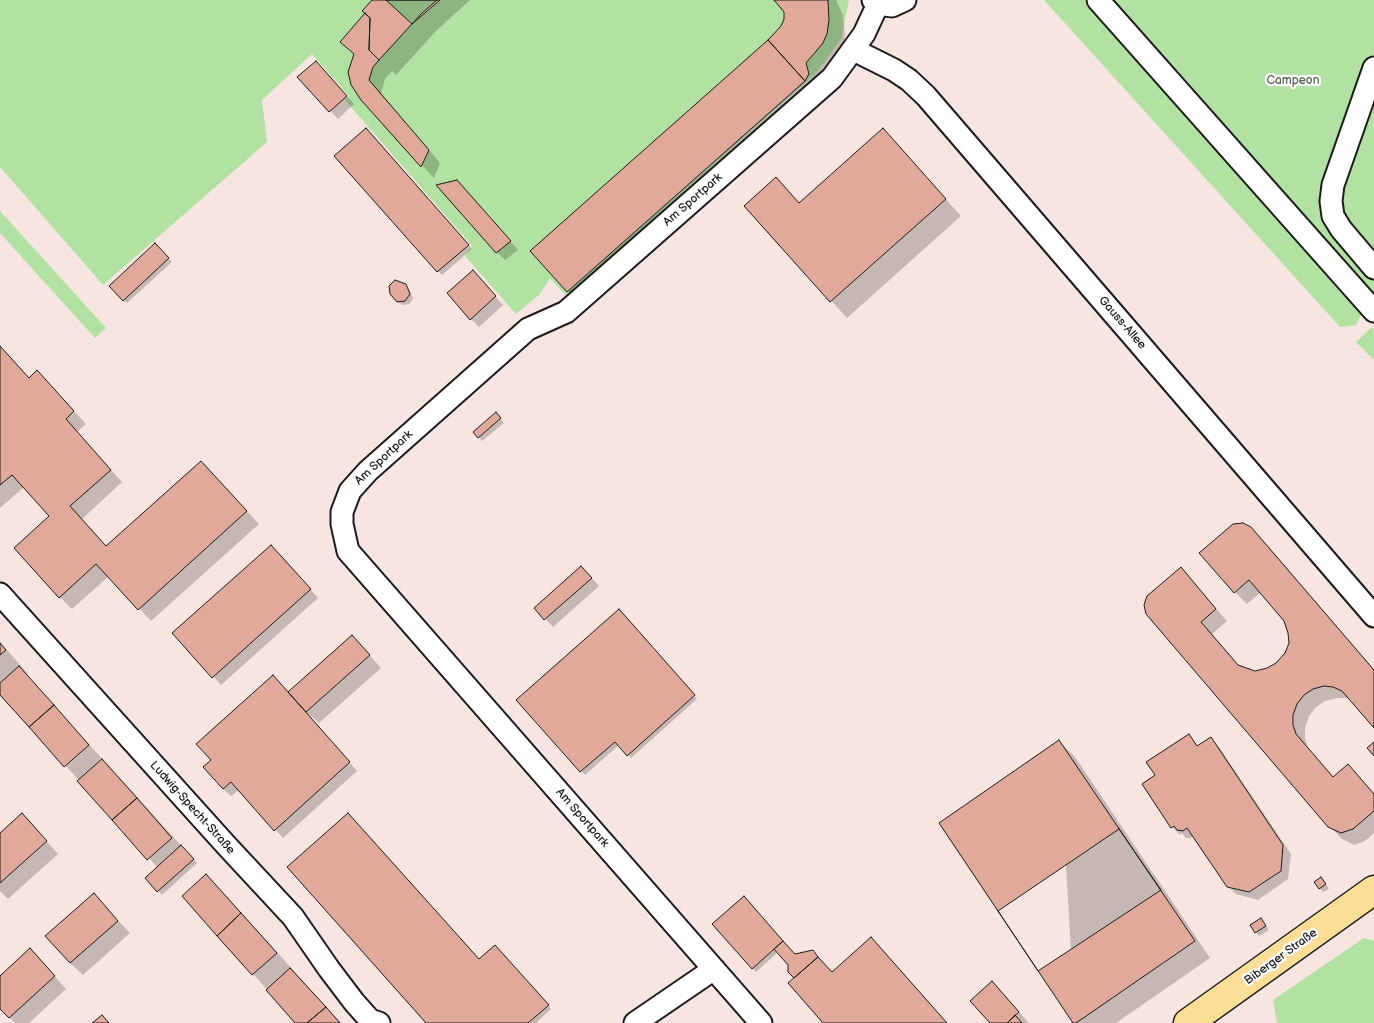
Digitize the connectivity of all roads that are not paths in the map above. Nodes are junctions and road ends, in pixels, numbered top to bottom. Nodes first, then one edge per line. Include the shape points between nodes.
1 (904, 0) edge
2 (1098, 0) edge
3 (875, 2) edge
4 (854, 50) junction
5 (1374, 68) edge
6 (1374, 268) edge
7 (1374, 311) edge
8 (0, 594) edge
9 (1374, 616) edge
10 (1374, 890) edge
11 (714, 969) junction
12 (379, 1023) edge
13 (635, 1023) edge
14 (761, 1023) edge
15 (1188, 1023) edge

1 - 3 street, Am Sportpark via 892,6
2 - 7 street
3 - 4 street, Am Sportpark via 864,34
4 - 9 street, Gauss-Allee via 894,70 926,96
4 - 11 street, Am Sportpark via 832,78 566,312 528,328 368,471 350,491 342,512 348,551
5 - 6 street via 1333,185 1331,201 1333,216 1340,229
8 - 12 street, Ludwig-Specht-Straße via 293,917 354,1002 370,1020
10 - 15 main road, Biberger Straße
11 - 13 street
11 - 14 street, Am Sportpark

